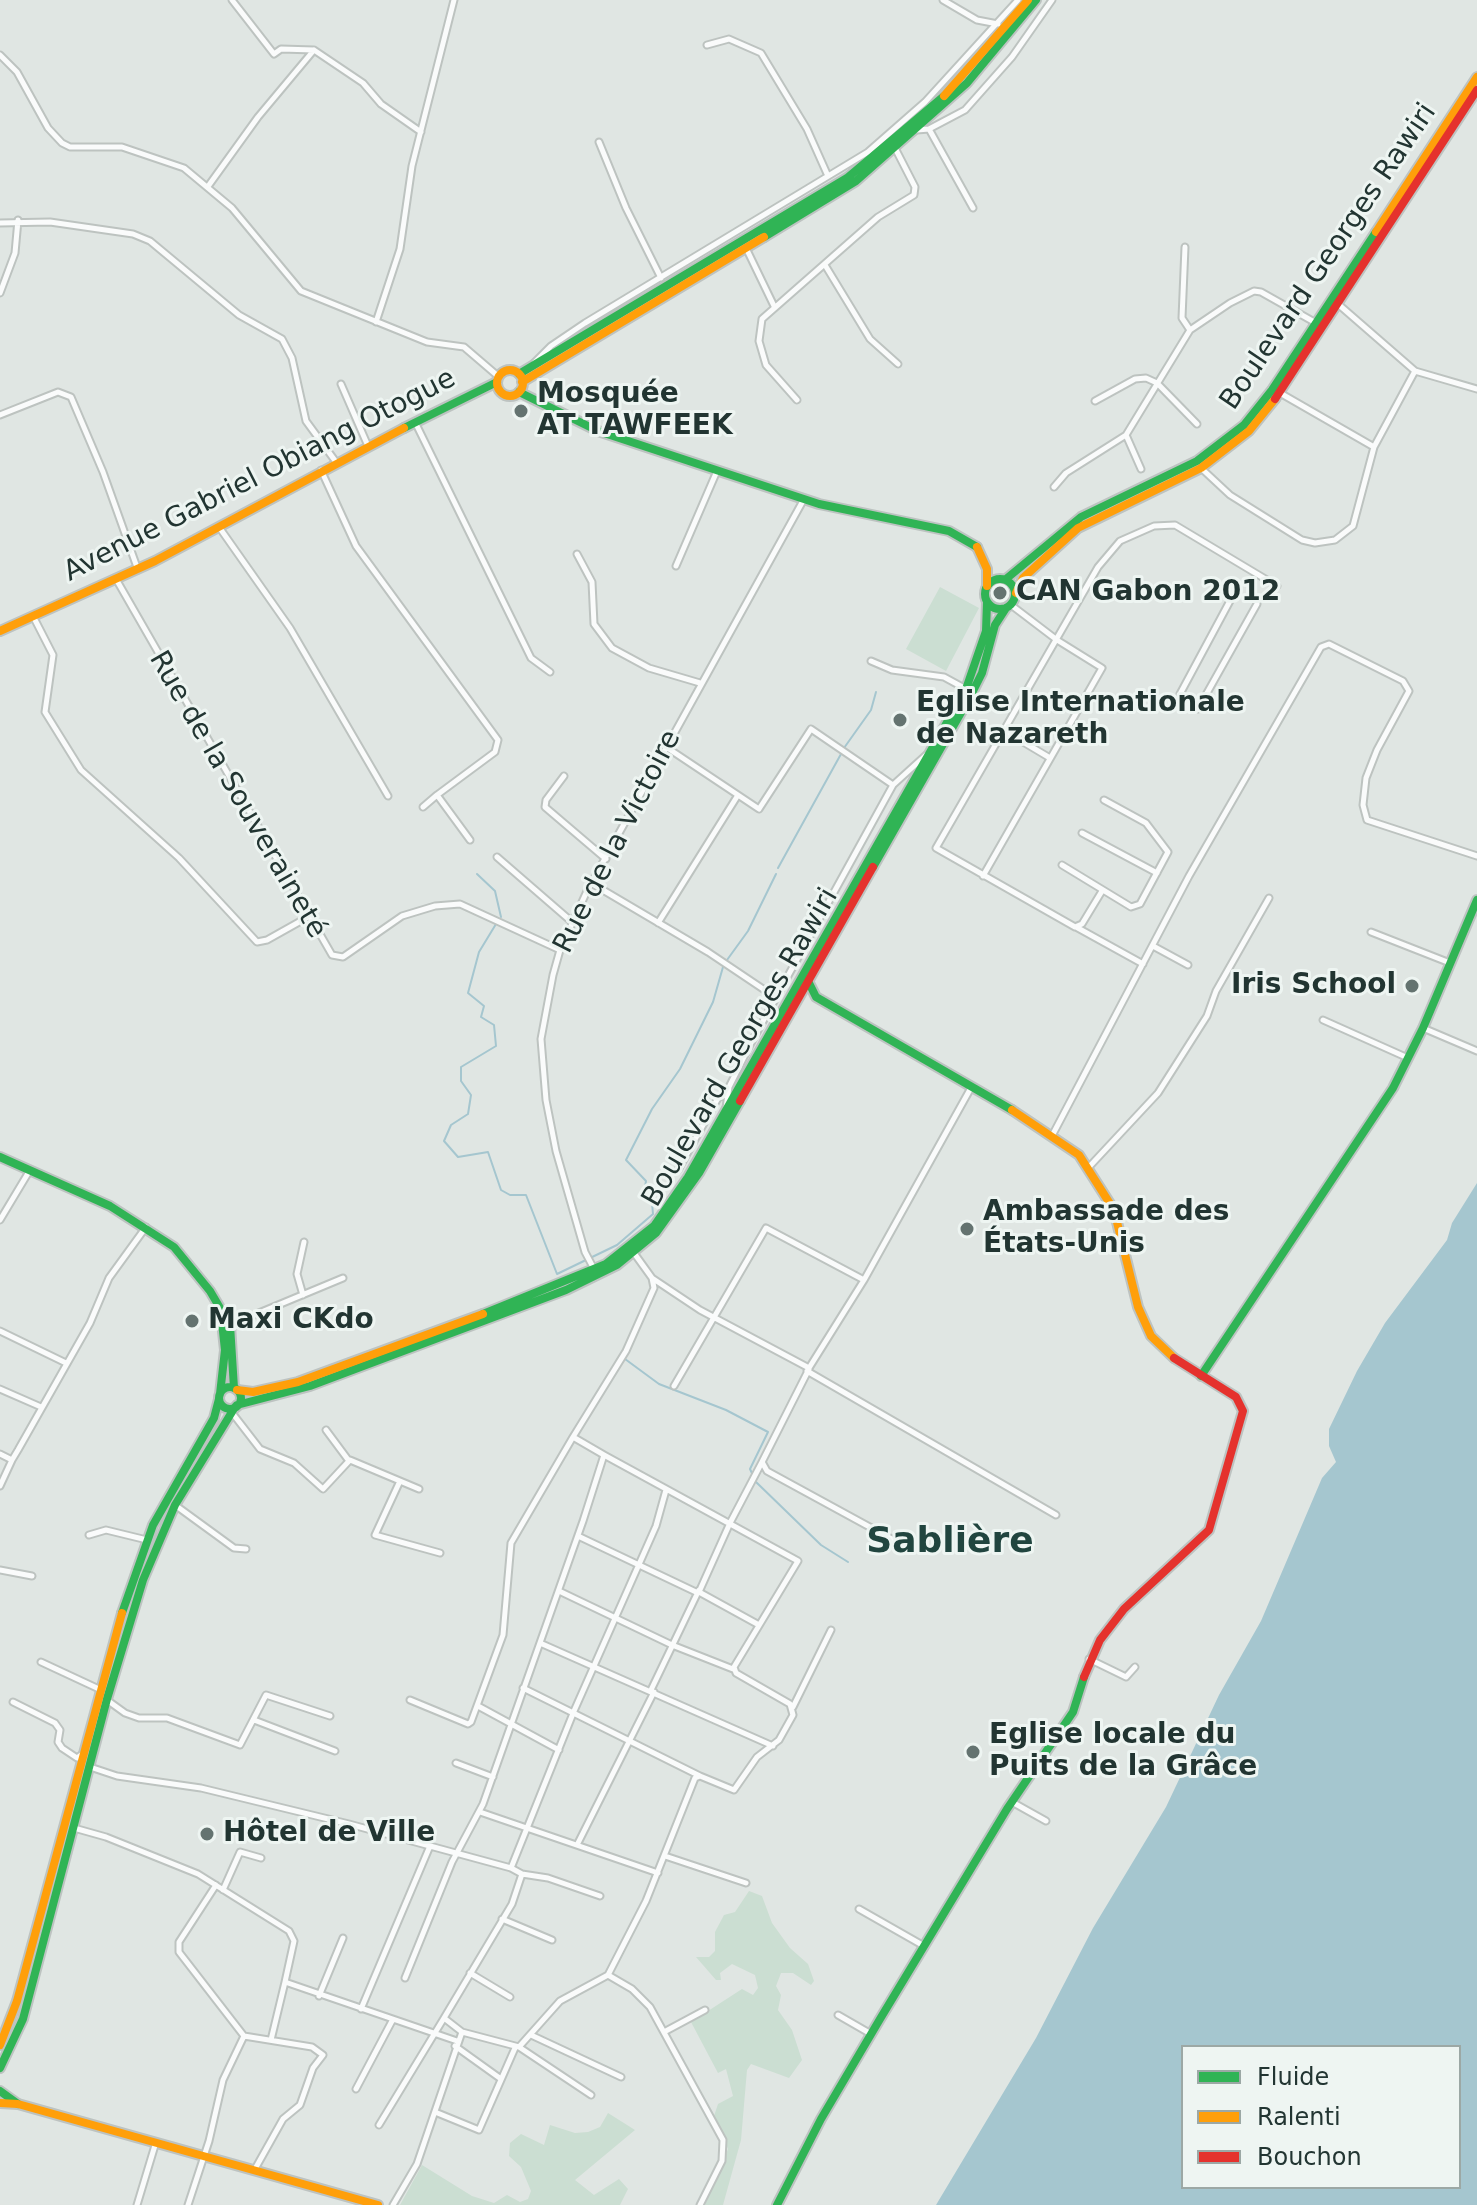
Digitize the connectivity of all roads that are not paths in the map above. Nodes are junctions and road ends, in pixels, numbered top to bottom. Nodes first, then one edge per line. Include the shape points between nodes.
1 (232, 0) edge
2 (454, 0) edge
3 (943, 0) edge
4 (1018, 0) edge
5 (1028, 0) edge
6 (1036, 0) edge
7 (1052, 0) edge
8 (998, 24) junction
9 (707, 45) dead end
10 (314, 50) junction
11 (0, 55) edge
12 (1477, 77) edge
13 (1477, 90) edge
14 (929, 129) junction
15 (917, 130) junction
16 (421, 132) junction
17 (599, 142) dead end
18 (895, 148) junction
19 (828, 176) junction
20 (209, 185) junction
21 (973, 208) dead end
22 (18, 220) junction
23 (0, 223) edge
24 (1185, 247) dead end
25 (746, 248) junction
26 (825, 265) junction
27 (661, 278) junction
28 (0, 293) edge
29 (1338, 304) junction
30 (774, 306) junction
31 (376, 322) junction
32 (1316, 323) junction
33 (1190, 330) junction
34 (898, 364) dead end
35 (533, 368) junction
36 (1415, 371) junction
37 (520, 378) junction
38 (498, 380) junction
39 (1157, 383) junction
40 (341, 384) dead end
41 (1477, 389) edge
42 (519, 392) junction
43 (1280, 393) junction
44 (797, 400) dead end
45 (1095, 401) dead end
46 (0, 415) edge
47 (415, 422) junction
48 (1197, 424) dead end
49 (1126, 435) junction
50 (368, 446) junction
51 (1374, 447) junction
52 (336, 462) junction
53 (1201, 468) junction
54 (1141, 469) dead end
55 (321, 470) junction
56 (717, 471) junction
57 (1054, 487) dead end
58 (804, 499) junction
59 (219, 527) junction
60 (977, 547) junction
61 (577, 554) dead end
62 (676, 566) dead end
63 (138, 570) junction
64 (116, 579) junction
65 (1004, 579) junction
66 (987, 586) junction
67 (1277, 586) dead end
68 (1016, 593) junction
69 (1231, 599) dead end
70 (987, 602) junction
71 (1257, 604) dead end
72 (1008, 606) junction
73 (33, 616) junction
74 (0, 631) edge
75 (1057, 640) junction
76 (871, 661) dead end
77 (550, 672) dead end
78 (700, 683) junction
79 (966, 689) junction
80 (1180, 694) dead end
81 (1198, 709) dead end
82 (1003, 730) junction
83 (666, 747) junction
84 (932, 749) junction
85 (1050, 758) junction
86 (564, 776) dead end
87 (893, 785) junction
88 (437, 795) junction
89 (738, 795) junction
90 (388, 796) dead end
91 (1104, 800) dead end
92 (423, 807) dead end
93 (1082, 833) dead end
94 (470, 840) dead end
95 (1477, 856) edge
96 (497, 857) dead end
97 (606, 859) junction
98 (1062, 865) dead end
99 (1157, 873) junction
100 (983, 876) junction
101 (591, 883) junction
102 (1102, 891) junction
103 (1269, 898) dead end
104 (1476, 903) edge
105 (308, 917) junction
106 (572, 922) junction
107 (658, 923) junction
108 (1075, 927) junction
109 (1371, 932) dead end
110 (1153, 946) junction
111 (560, 950) junction
112 (1450, 963) junction
113 (1143, 964) junction
114 (1188, 965) dead end
115 (809, 978) junction
116 (775, 997) junction
117 (816, 997) junction
118 (796, 1000) junction
119 (1323, 1020) dead end
120 (1423, 1028) junction
121 (1477, 1051) edge
122 (1409, 1059) junction
123 (972, 1086) junction
124 (727, 1094) junction
125 (726, 1109) junction
126 (1053, 1134) junction
127 (0, 1157) edge
128 (1089, 1167) junction
129 (30, 1170) junction
130 (678, 1170) dead end
131 (0, 1220) edge
132 (146, 1226) junction
133 (304, 1242) dead end
134 (634, 1253) junction
135 (591, 1263) junction
136 (343, 1278) dead end
137 (652, 1278) junction
138 (864, 1280) junction
139 (303, 1295) junction
140 (220, 1309) junction
141 (714, 1317) junction
142 (230, 1325) junction
143 (0, 1331) edge
144 (66, 1363) junction
145 (808, 1370) junction
146 (1201, 1376) junction
147 (674, 1386) dead end
148 (0, 1389) edge
149 (236, 1389) junction
150 (220, 1396) junction
151 (41, 1407) junction
152 (235, 1409) junction
153 (326, 1430) dead end
154 (573, 1437) junction
155 (0, 1454) edge
156 (604, 1455) junction
157 (12, 1460) junction
158 (349, 1460) junction
159 (762, 1462) junction
160 (400, 1481) junction
161 (0, 1486) edge
162 (419, 1489) dead end
163 (666, 1490) junction
164 (175, 1505) junction
165 (1056, 1515) dead end
166 (730, 1523) junction
167 (89, 1535) dead end
168 (578, 1536) junction
169 (147, 1540) junction
170 (899, 1543) dead end
171 (246, 1549) dead end
172 (440, 1553) dead end
173 (637, 1565) junction
174 (0, 1570) edge
175 (32, 1576) dead end
176 (559, 1591) junction
177 (699, 1591) junction
178 (614, 1618) junction
179 (759, 1625) junction
180 (831, 1630) dead end
181 (540, 1643) junction
182 (671, 1644) junction
183 (1089, 1659) junction
184 (41, 1662) dead end
185 (594, 1665) junction
186 (1135, 1667) dead end
187 (734, 1670) junction
188 (523, 1688) junction
189 (99, 1689) junction
190 (652, 1691) junction
191 (107, 1699) junction
192 (410, 1700) dead end
193 (13, 1702) dead end
194 (478, 1706) junction
195 (793, 1708) junction
196 (574, 1711) junction
197 (330, 1716) dead end
198 (254, 1720) junction
199 (512, 1725) junction
200 (630, 1739) junction
201 (774, 1746) junction
202 (559, 1750) junction
203 (335, 1751) dead end
204 (81, 1755) junction
205 (456, 1763) dead end
206 (90, 1767) junction
207 (700, 1776) junction
208 (493, 1777) junction
209 (1012, 1802) junction
210 (480, 1812) junction
211 (1046, 1821) dead end
212 (529, 1827) junction
213 (74, 1828) junction
214 (577, 1845) junction
215 (430, 1846) junction
216 (458, 1853) junction
217 (665, 1856) junction
218 (261, 1858) dead end
219 (511, 1868) junction
220 (658, 1873) junction
221 (522, 1874) junction
222 (746, 1883) dead end
223 (216, 1885) junction
224 (223, 1890) junction
225 (600, 1896) dead end
226 (859, 1909) dead end
227 (502, 1919) junction
228 (343, 1938) dead end
229 (552, 1940) dead end
230 (925, 1946) junction
231 (470, 1973) junction
232 (608, 1975) junction
233 (405, 1978) dead end
234 (285, 1982) junction
235 (319, 1996) junction
236 (510, 1997) dead end
237 (361, 2009) junction
238 (705, 2010) dead end
239 (838, 2015) dead end
240 (444, 2018) junction
241 (392, 2021) junction
242 (462, 2032) junction
243 (664, 2032) junction
244 (871, 2034) junction
245 (436, 2035) junction
246 (531, 2035) junction
247 (244, 2036) junction
248 (271, 2040) junction
249 (456, 2044) junction
250 (0, 2045) edge
251 (517, 2048) junction
252 (0, 2068) edge
253 (621, 2077) dead end
254 (501, 2079) junction
255 (356, 2089) dead end
256 (0, 2091) edge
257 (591, 2095) dead end
258 (0, 2103) edge
259 (18, 2104) junction
260 (435, 2112) junction
261 (379, 2125) dead end
262 (156, 2142) junction
263 (204, 2156) junction
264 (255, 2169) junction
265 (137, 2205) edge
266 (188, 2205) edge
267 (378, 2205) edge
268 (393, 2205) edge
269 (700, 2205) edge
270 (777, 2205) edge

1 - 10 street via 274,54 281,49
2 - 16 street
3 - 8 street via 977,20
4 - 8 street
5 - 35 main road via 948,92 850,175
6 - 15 main road via 972,77
7 - 14 street via 965,110
8 - 19 street via 918,109 868,152
9 - 19 street via 731,39 766,58
10 - 16 street
10 - 20 street
11 - 20 street via 17,72 62,143 136,151 184,168
12 - 32 main road, Boulevard Georges Rawiri
13 - 29 main road, Boulevard Georges Rawiri
14 - 15 street
14 - 21 street
15 - 18 main road
16 - 31 street via 400,249
17 - 27 street
18 - 25 main road via 852,184
18 - 26 street via 916,193 878,217
19 - 27 street
20 - 31 street via 301,291
22 - 23 street
22 - 28 street via 15,253
22 - 52 street via 141,237 239,315 282,339 292,358 301,412
24 - 33 street via 1182,318
25 - 30 street
25 - 37 main road
26 - 30 street
26 - 34 street via 870,339
27 - 35 street via 551,346
29 - 36 street
29 - 43 main road, Boulevard Georges Rawiri
30 - 44 street via 760,325 761,351 766,365
31 - 38 street via 427,342 464,347
32 - 33 street via 1277,298 1254,291
32 - 65 main road, Boulevard Georges Rawiri via 1260,407 1229,439 1190,465 1081,517
33 - 39 street
35 - 37 main road
36 - 41 street
36 - 51 street
37 - 38 main road via 509,371
37 - 42 main road
38 - 42 main road via 499,391 507,396
38 - 47 main road, Avenue Gabriel Obiang Otogue
39 - 45 street via 1135,379
39 - 48 street
39 - 49 street
40 - 50 street
42 - 56 main road via 598,431
43 - 51 street
43 - 53 main road, Boulevard Georges Rawiri via 1241,439
46 - 63 street via 58,392 71,397
47 - 50 main road, Avenue Gabriel Obiang Otogue
47 - 77 street via 531,658
49 - 54 street
49 - 57 street via 1066,473
50 - 52 main road, Avenue Gabriel Obiang Otogue
51 - 53 street via 1353,526 1322,543 1277,525 1220,488
52 - 55 main road, Avenue Gabriel Obiang Otogue
53 - 68 main road, Boulevard Georges Rawiri via 1084,524 1023,578
55 - 59 main road, Avenue Gabriel Obiang Otogue
55 - 88 street via 356,546 498,740 495,752
56 - 58 main road
56 - 62 street
58 - 60 main road via 949,531
58 - 78 street, Rue de la Victoire
59 - 63 main road, Avenue Gabriel Obiang Otogue
59 - 90 street via 290,628
60 - 65 main road
60 - 66 main road via 987,569
61 - 78 street via 590,576 592,619 604,641 635,662
63 - 64 main road, Avenue Gabriel Obiang Otogue
64 - 73 main road, Avenue Gabriel Obiang Otogue
64 - 105 street, Rue de la Souveraineté
65 - 66 main road
65 - 68 main road
66 - 70 main road
67 - 75 street via 1184,528 1164,524 1120,541 1106,556
68 - 72 main road
69 - 80 street
70 - 72 main road via 996,608
70 - 79 main road, Boulevard Georges Rawiri via 986,631
71 - 81 street
72 - 75 street
72 - 115 main road, Boulevard Georges Rawiri via 995,625 974,690
73 - 74 main road, Avenue Gabriel Obiang Otogue
73 - 105 street via 53,655 45,712 81,770 179,858 257,942
75 - 82 street
75 - 85 street via 1102,668
76 - 79 street via 892,670 944,677
78 - 83 street, Rue de la Victoire
79 - 84 main road, Boulevard Georges Rawiri
82 - 85 street
82 - 100 street via 936,848
83 - 89 street
83 - 97 street, Rue de la Victoire
84 - 87 street
84 - 125 main road, Boulevard Georges Rawiri
85 - 100 street
86 - 97 street via 545,807
87 - 89 street via 811,729 762,808
87 - 116 street
88 - 92 street
88 - 94 street
89 - 107 street
91 - 99 street via 1146,823 1162,842 1168,855
93 - 99 street
95 - 110 street via 1367,820 1366,778 1409,691 1403,681 1324,645 1198,858
96 - 106 street
97 - 101 street, Rue de la Victoire
98 - 102 street
99 - 102 street via 1138,907
100 - 108 street
101 - 106 street, Rue de la Victoire
101 - 107 street
102 - 108 street
103 - 128 street via 1207,1016 1158,1093
104 - 112 main road
105 - 111 street, Rue de la Souveraineté via 325,948 337,958 402,916 460,904
106 - 111 street, Rue de la Victoire
107 - 116 street
108 - 113 street
109 - 112 street
110 - 113 street
110 - 114 street
111 - 135 street, Rue de la Victoire via 542,1031 542,1066 556,1151
112 - 120 main road
113 - 126 street
115 - 117 main road
115 - 118 main road, Boulevard Georges Rawiri
116 - 124 street
117 - 118 main road
117 - 123 main road
118 - 134 main road, Boulevard Georges Rawiri via 684,1197
119 - 122 street
120 - 121 street
120 - 122 main road
122 - 146 main road
123 - 126 main road
123 - 138 street
124 - 125 street
124 - 130 street via 718,1098
125 - 135 main road, Boulevard Georges Rawiri via 663,1215 627,1250
126 - 128 main road
127 - 129 main road
128 - 146 main road via 1117,1218 1146,1327 1170,1356
129 - 131 street
129 - 132 main road
132 - 140 main road via 184,1257
132 - 144 street via 109,1278
133 - 139 street via 297,1274
134 - 137 street
134 - 152 main road, Boulevard Georges Rawiri via 537,1302
135 - 149 main road, Boulevard Georges Rawiri via 307,1379 268,1390
136 - 139 street
137 - 141 street
137 - 154 street via 652,1296 634,1336
138 - 141 street via 766,1228
138 - 145 street
139 - 142 street
140 - 142 main road
140 - 150 main road via 225,1350
141 - 145 street
141 - 147 street
142 - 149 main road
143 - 144 street
144 - 151 street
145 - 159 street
145 - 165 street
146 - 183 main road via 1243,1405 1213,1522 1204,1537 1120,1613
148 - 151 street
149 - 150 main road via 226,1388
149 - 152 main road via 240,1397
150 - 152 main road via 227,1408
150 - 169 main road via 214,1418
151 - 157 street
152 - 158 street via 260,1449 294,1463 323,1489
152 - 164 main road
153 - 158 street
154 - 156 street
154 - 194 street via 511,1543 503,1635
155 - 157 street
156 - 163 street
156 - 168 street
157 - 161 street
158 - 160 street
159 - 166 street
159 - 170 street via 767,1471
160 - 162 street
160 - 172 street via 375,1535
163 - 166 street
163 - 173 street
164 - 171 street via 229,1545
164 - 191 main road via 143,1580
166 - 177 street
166 - 179 street via 798,1561
167 - 169 street via 106,1530
168 - 173 street
168 - 176 street
169 - 189 main road
173 - 177 street
173 - 178 street
174 - 175 street
176 - 178 street
176 - 181 street
177 - 179 street
177 - 182 street
178 - 182 street
178 - 185 street
179 - 187 street
180 - 195 street
181 - 185 street
181 - 188 street
182 - 187 street
182 - 190 street
183 - 186 street via 1126,1677
183 - 209 main road via 1073,1712
184 - 189 street
185 - 190 street
185 - 196 street
187 - 195 street
188 - 196 street
188 - 199 street
189 - 204 main road
190 - 200 street
190 - 201 street
191 - 198 street via 139,1718 167,1718 240,1745
191 - 206 main road
192 - 194 street via 468,1724
193 - 204 street via 55,1723 62,1748 77,1758
194 - 199 street
195 - 201 street
196 - 200 street
196 - 202 street
197 - 198 street via 266,1695
198 - 203 street
199 - 202 street
199 - 208 street
200 - 207 street
200 - 214 street
201 - 207 street via 757,1757 734,1790
202 - 212 street
204 - 250 main road via 17,2001
205 - 208 street
206 - 213 main road
206 - 215 street via 201,1788
207 - 217 street
208 - 210 street
209 - 211 street
209 - 230 main road
210 - 212 street
210 - 216 street
212 - 214 street
212 - 219 street
213 - 223 street via 140,1849
213 - 252 main road via 23,2019
214 - 220 street
215 - 216 street
215 - 237 street
216 - 219 street
216 - 233 street
217 - 220 street
217 - 222 street
218 - 224 street via 240,1852
219 - 221 street
220 - 232 street
221 - 225 street
221 - 227 street via 522,1884
223 - 224 street
223 - 247 street via 177,1947
224 - 234 street via 293,1934
226 - 230 street
227 - 229 street
227 - 231 street
228 - 235 street
230 - 244 main road
231 - 236 street
231 - 240 street
232 - 243 street via 639,1996
232 - 246 street via 560,2001
234 - 235 street
234 - 248 street
235 - 237 street
237 - 241 street
238 - 243 street
239 - 244 street
240 - 242 street
240 - 245 street
241 - 245 street
241 - 255 street
242 - 249 street
242 - 251 street
243 - 269 street via 724,2144 722,2161
244 - 270 main road
245 - 249 street
245 - 261 street
246 - 251 street
246 - 253 street
247 - 248 street
247 - 263 street via 223,2080
248 - 264 street via 312,2047 323,2055 300,2105 283,2119
249 - 254 street
249 - 260 street
251 - 254 street
251 - 257 street
254 - 260 street via 479,2130
256 - 259 main road
258 - 259 main road
259 - 262 main road
260 - 268 street via 417,2164
262 - 263 main road
262 - 265 street
263 - 264 main road
263 - 266 street
264 - 267 main road

